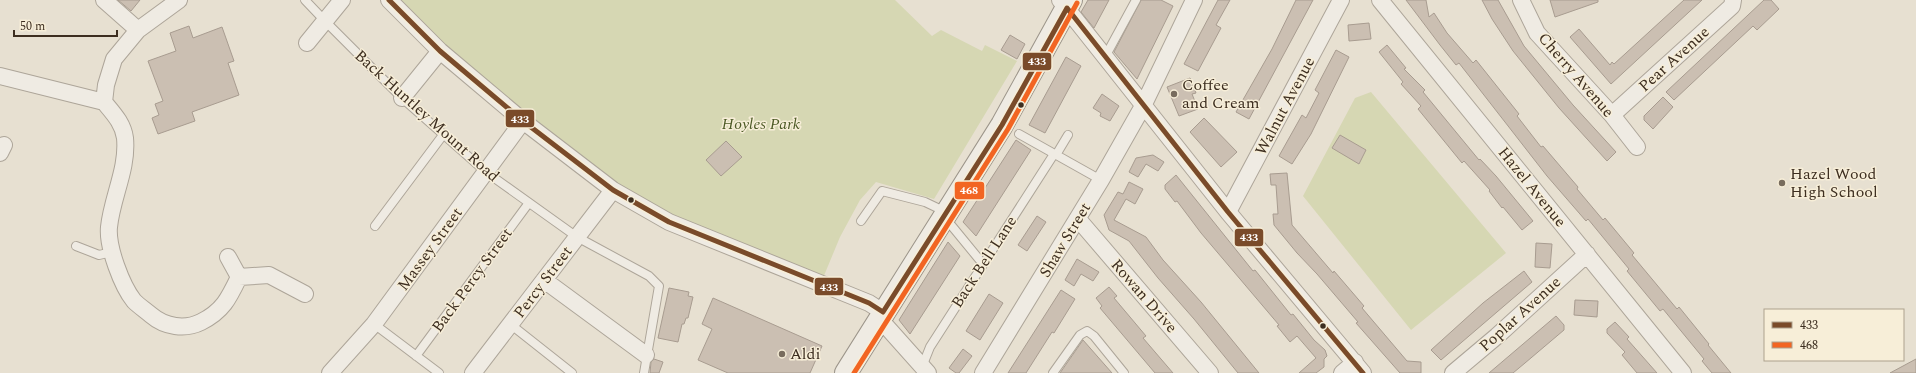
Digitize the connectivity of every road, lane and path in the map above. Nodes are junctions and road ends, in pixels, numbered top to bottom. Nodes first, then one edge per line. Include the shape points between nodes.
1 (104, 0) edge
2 (179, 0) edge
3 (306, 0) edge
4 (342, 0) edge
5 (389, 0) edge
6 (1136, 0) edge
7 (1194, 0) edge
8 (1341, 0) edge
9 (1380, 0) edge
10 (1521, 0) edge
11 (1733, 0) edge
12 (1066, 3) edge
13 (325, 21) junction
14 (138, 30) junction
15 (307, 43) dead end
16 (440, 51) junction
17 (1105, 57) junction
18 (0, 76) edge
19 (402, 98) junction
20 (104, 102) junction
21 (1143, 106) junction
22 (1612, 115) junction
23 (523, 121) junction
24 (1019, 134) dead end
25 (443, 135) junction
26 (1068, 135) dead end
27 (1636, 147) dead end
28 (1055, 154) junction
29 (486, 172) junction
30 (1101, 180) junction
31 (613, 190) junction
32 (528, 204) junction
33 (1228, 212) junction
34 (944, 215) junction
35 (1078, 219) junction
36 (861, 221) dead end
37 (375, 226) dead end
38 (577, 237) junction
39 (76, 246) dead end
40 (112, 252) junction
41 (1587, 254) junction
42 (228, 257) dead end
43 (983, 264) junction
44 (239, 277) junction
45 (544, 280) junction
46 (305, 294) dead end
47 (880, 316) junction
48 (374, 324) junction
49 (510, 324) junction
50 (646, 355) junction
51 (416, 356) junction
52 (1359, 368) edge
53 (480, 370) edge
54 (923, 371) edge
55 (330, 373) edge
56 (439, 373) edge
57 (572, 373) edge
58 (644, 373) edge
59 (846, 373) edge
60 (983, 373) edge
61 (1053, 373) edge
62 (1124, 373) edge
63 (1210, 373) edge
64 (1342, 373) edge
65 (1453, 373) edge
66 (1683, 373) edge

1 - 14 street
2 - 14 street
3 - 13 lane, Back Huntley Mount Road
4 - 13 street
5 - 16 street
6 - 17 lane
7 - 21 street, Shaw Street
8 - 33 street, Walnut Avenue
9 - 41 street, Hazel Avenue
10 - 22 street, Cherry Avenue via 1537,33
11 - 22 street, Pear Avenue via 1732,6
12 - 17 street
12 - 34 main road via 1004,121
13 - 15 street
13 - 19 lane, Back Huntley Mount Road
14 - 20 street via 114,59
16 - 19 street
16 - 23 street
17 - 21 street
18 - 20 street
19 - 25 lane, Back Huntley Mount Road
20 - 40 street via 120,122 125,137 125,159 109,228
21 - 30 street, Shaw Street
21 - 33 street
22 - 27 street, Cherry Avenue
23 - 29 street, Massey Street
23 - 31 street
24 - 28 lane
25 - 29 lane, Back Huntley Mount Road
25 - 37 lane
26 - 28 lane, Back Bell Lane
28 - 30 lane
28 - 43 lane, Back Bell Lane
29 - 32 lane, Back Huntley Mount Road
29 - 48 street, Massey Street
30 - 35 street, Shaw Street
31 - 38 street, Percy Street
31 - 47 street via 669,222 869,303
32 - 38 lane, Back Huntley Mount Road
32 - 51 lane, Back Percy Street
33 - 52 street
34 - 36 lane via 925,202 882,191
34 - 43 lane
34 - 47 main road
35 - 60 street, Shaw Street
35 - 63 street, Rowan Drive
38 - 45 street, Percy Street
38 - 50 lane, Back Huntley Mount Road via 649,276 659,286
39 - 40 lane via 99,255
40 - 44 street via 134,301 153,317 172,326 193,326 215,315 230,296
41 - 65 street, Poplar Avenue
41 - 66 street, Hazel Avenue
42 - 44 street
43 - 54 lane, Back Bell Lane via 930,347
44 - 46 street via 269,275
45 - 49 street, Percy Street
45 - 50 street
47 - 54 street
47 - 59 main road
48 - 51 lane
48 - 55 street, Massey Street
49 - 53 street, Percy Street
49 - 57 lane
50 - 58 lane
51 - 56 lane
52 - 64 street
61 - 62 lane via 1080,335 1087,332 1094,336

